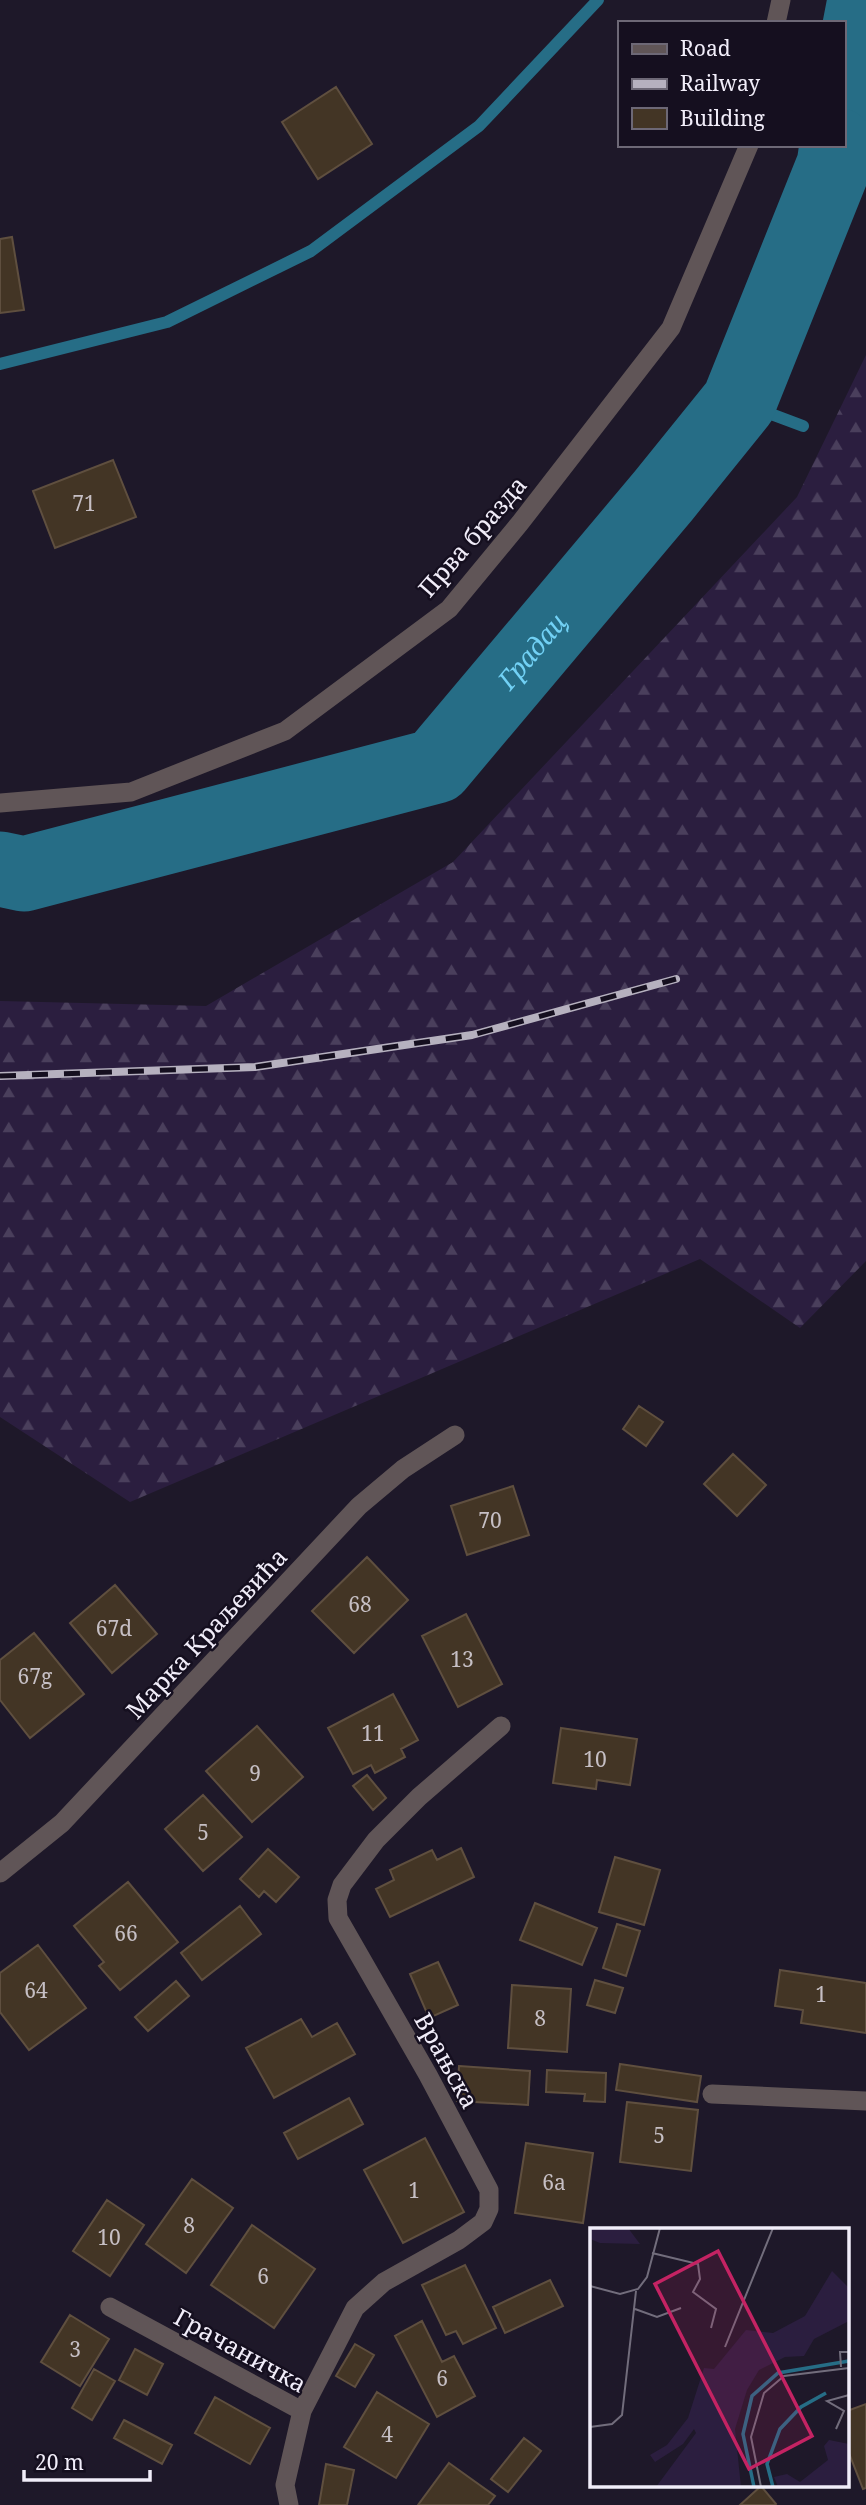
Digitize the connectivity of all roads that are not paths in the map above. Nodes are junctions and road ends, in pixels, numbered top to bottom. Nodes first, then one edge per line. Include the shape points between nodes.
1 (781, 0) edge
2 (776, 21) edge
3 (748, 147) edge
4 (0, 803) edge
5 (455, 1435) dead end
6 (501, 1726) dead end
7 (0, 1872) edge
8 (712, 2094) dead end
9 (866, 2101) edge
10 (110, 2307) dead end
11 (302, 2411) junction
12 (289, 2505) edge

1 - 2 street
3 - 4 street, Прва бразда via 671,328 449,609 285,731 131,792
5 - 7 street, Марка Краљевића via 359,1506 62,1823
6 - 11 street, Врањска via 376,1840 342,1885 337,1900 338,1918 489,2190 489,2209 482,2222 459,2240 384,2282 355,2308
8 - 9 street
10 - 11 street, Грачаничка
11 - 12 street, Грачаничка via 285,2485

